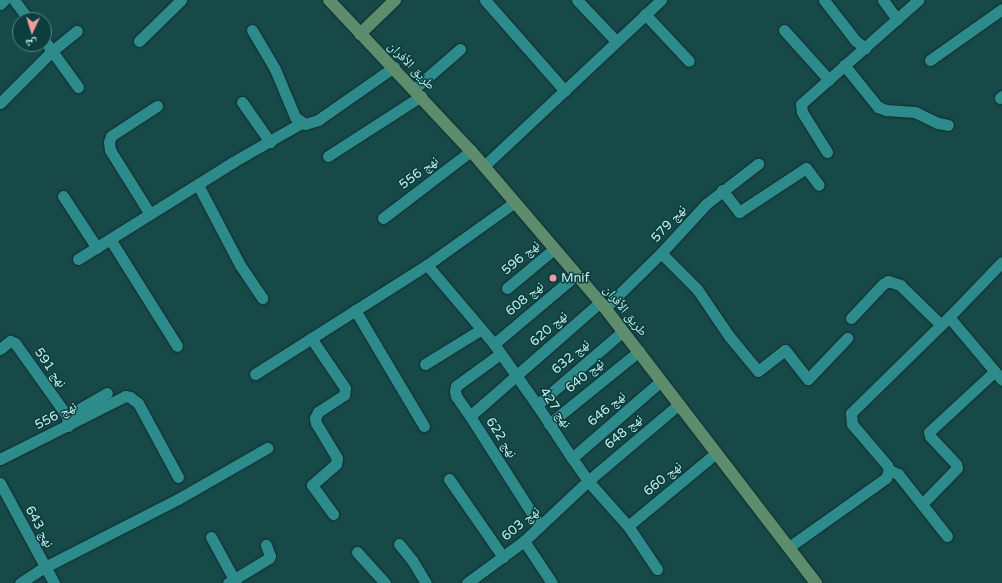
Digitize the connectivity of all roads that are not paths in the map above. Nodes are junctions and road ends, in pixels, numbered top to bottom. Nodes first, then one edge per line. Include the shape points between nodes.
1 (4, 0) edge
2 (14, 0) edge
3 (181, 0) edge
4 (329, 0) edge
5 (395, 0) edge
6 (485, 0) edge
7 (577, 0) edge
8 (661, 0) edge
9 (824, 0) edge
10 (883, 0) edge
11 (918, 0) edge
12 (0, 4) edge
13 (1002, 9) edge
14 (23, 12) edge
15 (645, 14) junction
16 (897, 19) junction
17 (252, 30) dead end
18 (784, 30) dead end
19 (77, 31) dead end
20 (360, 34) junction
21 (139, 41) dead end
22 (616, 41) junction
23 (865, 48) junction
24 (460, 49) dead end
25 (52, 51) joint
26 (51, 52) edge
27 (930, 60) dead end
28 (689, 61) dead end
29 (844, 65) junction
30 (394, 67) junction
31 (829, 80) junction
32 (78, 87) dead end
33 (565, 91) junction
34 (418, 93) junction
35 (242, 102) dead end
36 (0, 103) edge
37 (157, 106) dead end
38 (301, 123) junction
39 (948, 126) dead end
40 (270, 142) junction
41 (471, 151) junction
42 (827, 152) dead end
43 (328, 156) dead end
44 (758, 164) dead end
45 (484, 166) junction
46 (198, 185) junction
47 (819, 185) dead end
48 (722, 190) junction
49 (63, 196) dead end
50 (515, 202) junction
51 (150, 214) junction
52 (383, 218) dead end
53 (110, 239) junction
54 (97, 248) junction
55 (554, 249) junction
56 (661, 253) junction
57 (78, 259) dead end
58 (1002, 262) edge
59 (427, 265) junction
60 (576, 275) junction
61 (507, 288) dead end
62 (262, 298) dead end
63 (603, 305) junction
64 (355, 310) junction
65 (950, 317) junction
66 (851, 318) dead end
67 (941, 325) junction
68 (480, 330) junction
69 (623, 331) junction
70 (311, 338) junction
71 (847, 338) dead end
72 (494, 344) junction
73 (177, 346) dead end
74 (0, 349) edge
75 (639, 351) junction
76 (500, 354) junction
77 (425, 364) dead end
78 (255, 374) dead end
79 (998, 376) edge
80 (516, 377) junction
81 (661, 381) junction
82 (107, 393) dead end
83 (537, 404) junction
84 (678, 404) junction
85 (470, 416) junction
86 (67, 421) junction
87 (549, 424) junction
88 (424, 426) dead end
89 (267, 448) dead end
90 (716, 453) junction
91 (572, 458) junction
92 (0, 459) edge
93 (889, 470) junction
94 (178, 477) dead end
95 (449, 479) dead end
96 (588, 481) junction
97 (0, 483) edge
98 (922, 504) junction
99 (333, 514) dead end
100 (540, 526) junction
101 (628, 526) junction
102 (948, 536) dead end
103 (211, 537) dead end
104 (524, 541) junction
105 (399, 544) dead end
106 (266, 545) dead end
107 (789, 547) junction
108 (357, 552) dead end
109 (503, 557) junction
110 (45, 567) junction
111 (657, 569) dead end
112 (233, 582) edge
113 (20, 583) edge
114 (54, 583) edge
115 (385, 583) edge
116 (426, 583) edge
117 (467, 583) edge
118 (552, 583) edge
119 (816, 583) edge

1 - 12 street
2 - 14 street
3 - 21 street
4 - 20 main road, طريق الأفران
5 - 20 main road
6 - 33 street
7 - 22 street
8 - 15 street
9 - 23 street via 854,40
10 - 16 street
11 - 16 street
13 - 27 street
15 - 22 street
15 - 28 street
16 - 23 street
17 - 38 street via 275,69 295,117
18 - 31 street
19 - 25 street
20 - 30 main road, طريق الأفران
22 - 33 street
23 - 29 street
24 - 34 street
25 - 32 street
26 - 36 street
29 - 31 street
29 - 39 street via 878,107 915,112
30 - 34 main road, طريق الأفران
30 - 38 street via 318,120
31 - 42 street via 801,104 802,112
33 - 45 street
34 - 41 main road, طريق الأفران
34 - 43 street
35 - 40 street
37 - 51 street via 112,136 108,142 110,150
38 - 40 street
40 - 46 street
41 - 45 main road, طريق الأفران
41 - 52 street, نهج 556
44 - 48 street, نهج 579
45 - 50 main road, طريق الأفران
46 - 51 street
46 - 62 street via 240,264
47 - 48 street via 806,168 739,212
48 - 56 street, نهج 579
49 - 54 street
50 - 55 main road, طريق الأفران
50 - 59 street
51 - 53 street
53 - 54 street
53 - 73 street
54 - 57 street
55 - 60 main road, طريق الأفران
55 - 61 street, نهج 596
56 - 63 street, نهج 579
56 - 71 street via 667,256 697,288 729,336 758,371 786,350 808,379
58 - 65 street
59 - 64 street
59 - 68 street, نهج 427
60 - 63 main road, طريق الأفران
60 - 72 street, نهج 608
63 - 69 main road, طريق الأفران
63 - 80 street, نهج 620
64 - 70 street
64 - 88 street
65 - 67 street
65 - 79 street
66 - 67 street via 888,281 900,285
67 - 93 street via 851,413 852,424
68 - 72 street, نهج 427
68 - 77 street
69 - 75 main road, طريق الأفران
69 - 83 street, نهج 632
70 - 78 street
70 - 99 street via 344,388 344,394 318,412 315,418 316,424 337,458 336,464 312,485
72 - 76 street, نهج 427
74 - 86 street, نهج 591 via 10,342 16,343
75 - 81 main road, طريق الأفران
75 - 87 street, نهج 640
76 - 80 street, نهج 427
76 - 85 street via 456,386 456,396
79 - 98 street via 929,432 957,468
80 - 83 street, نهج 427
80 - 85 street, نهج 622
81 - 84 main road, طريق الأفران
81 - 91 street, نهج 646
82 - 86 street
83 - 87 street, نهج 427
84 - 90 main road, طريق الأفران
84 - 96 street, نهج 648
85 - 100 street, نهج 622
86 - 92 street, نهج 556
86 - 94 street, نهج 556 via 125,396 130,397 138,403
87 - 91 street, نهج 427
89 - 110 street via 178,499
90 - 101 street, نهج 660
90 - 107 main road, طريق الأفران
91 - 96 street, نهج 427
93 - 98 street via 898,474
93 - 107 street via 886,478
95 - 109 street
96 - 100 street, نهج 603
96 - 101 street, نهج 427
97 - 110 street, نهج 643
98 - 102 street
100 - 104 street, نهج 603
101 - 111 street, نهج 427
103 - 112 street
104 - 109 street, نهج 603
104 - 118 street
105 - 116 street
106 - 112 street via 269,558
107 - 119 main road, طريق الأفران
108 - 115 street
109 - 117 street, نهج 603
110 - 113 street
110 - 114 street, نهج 643

